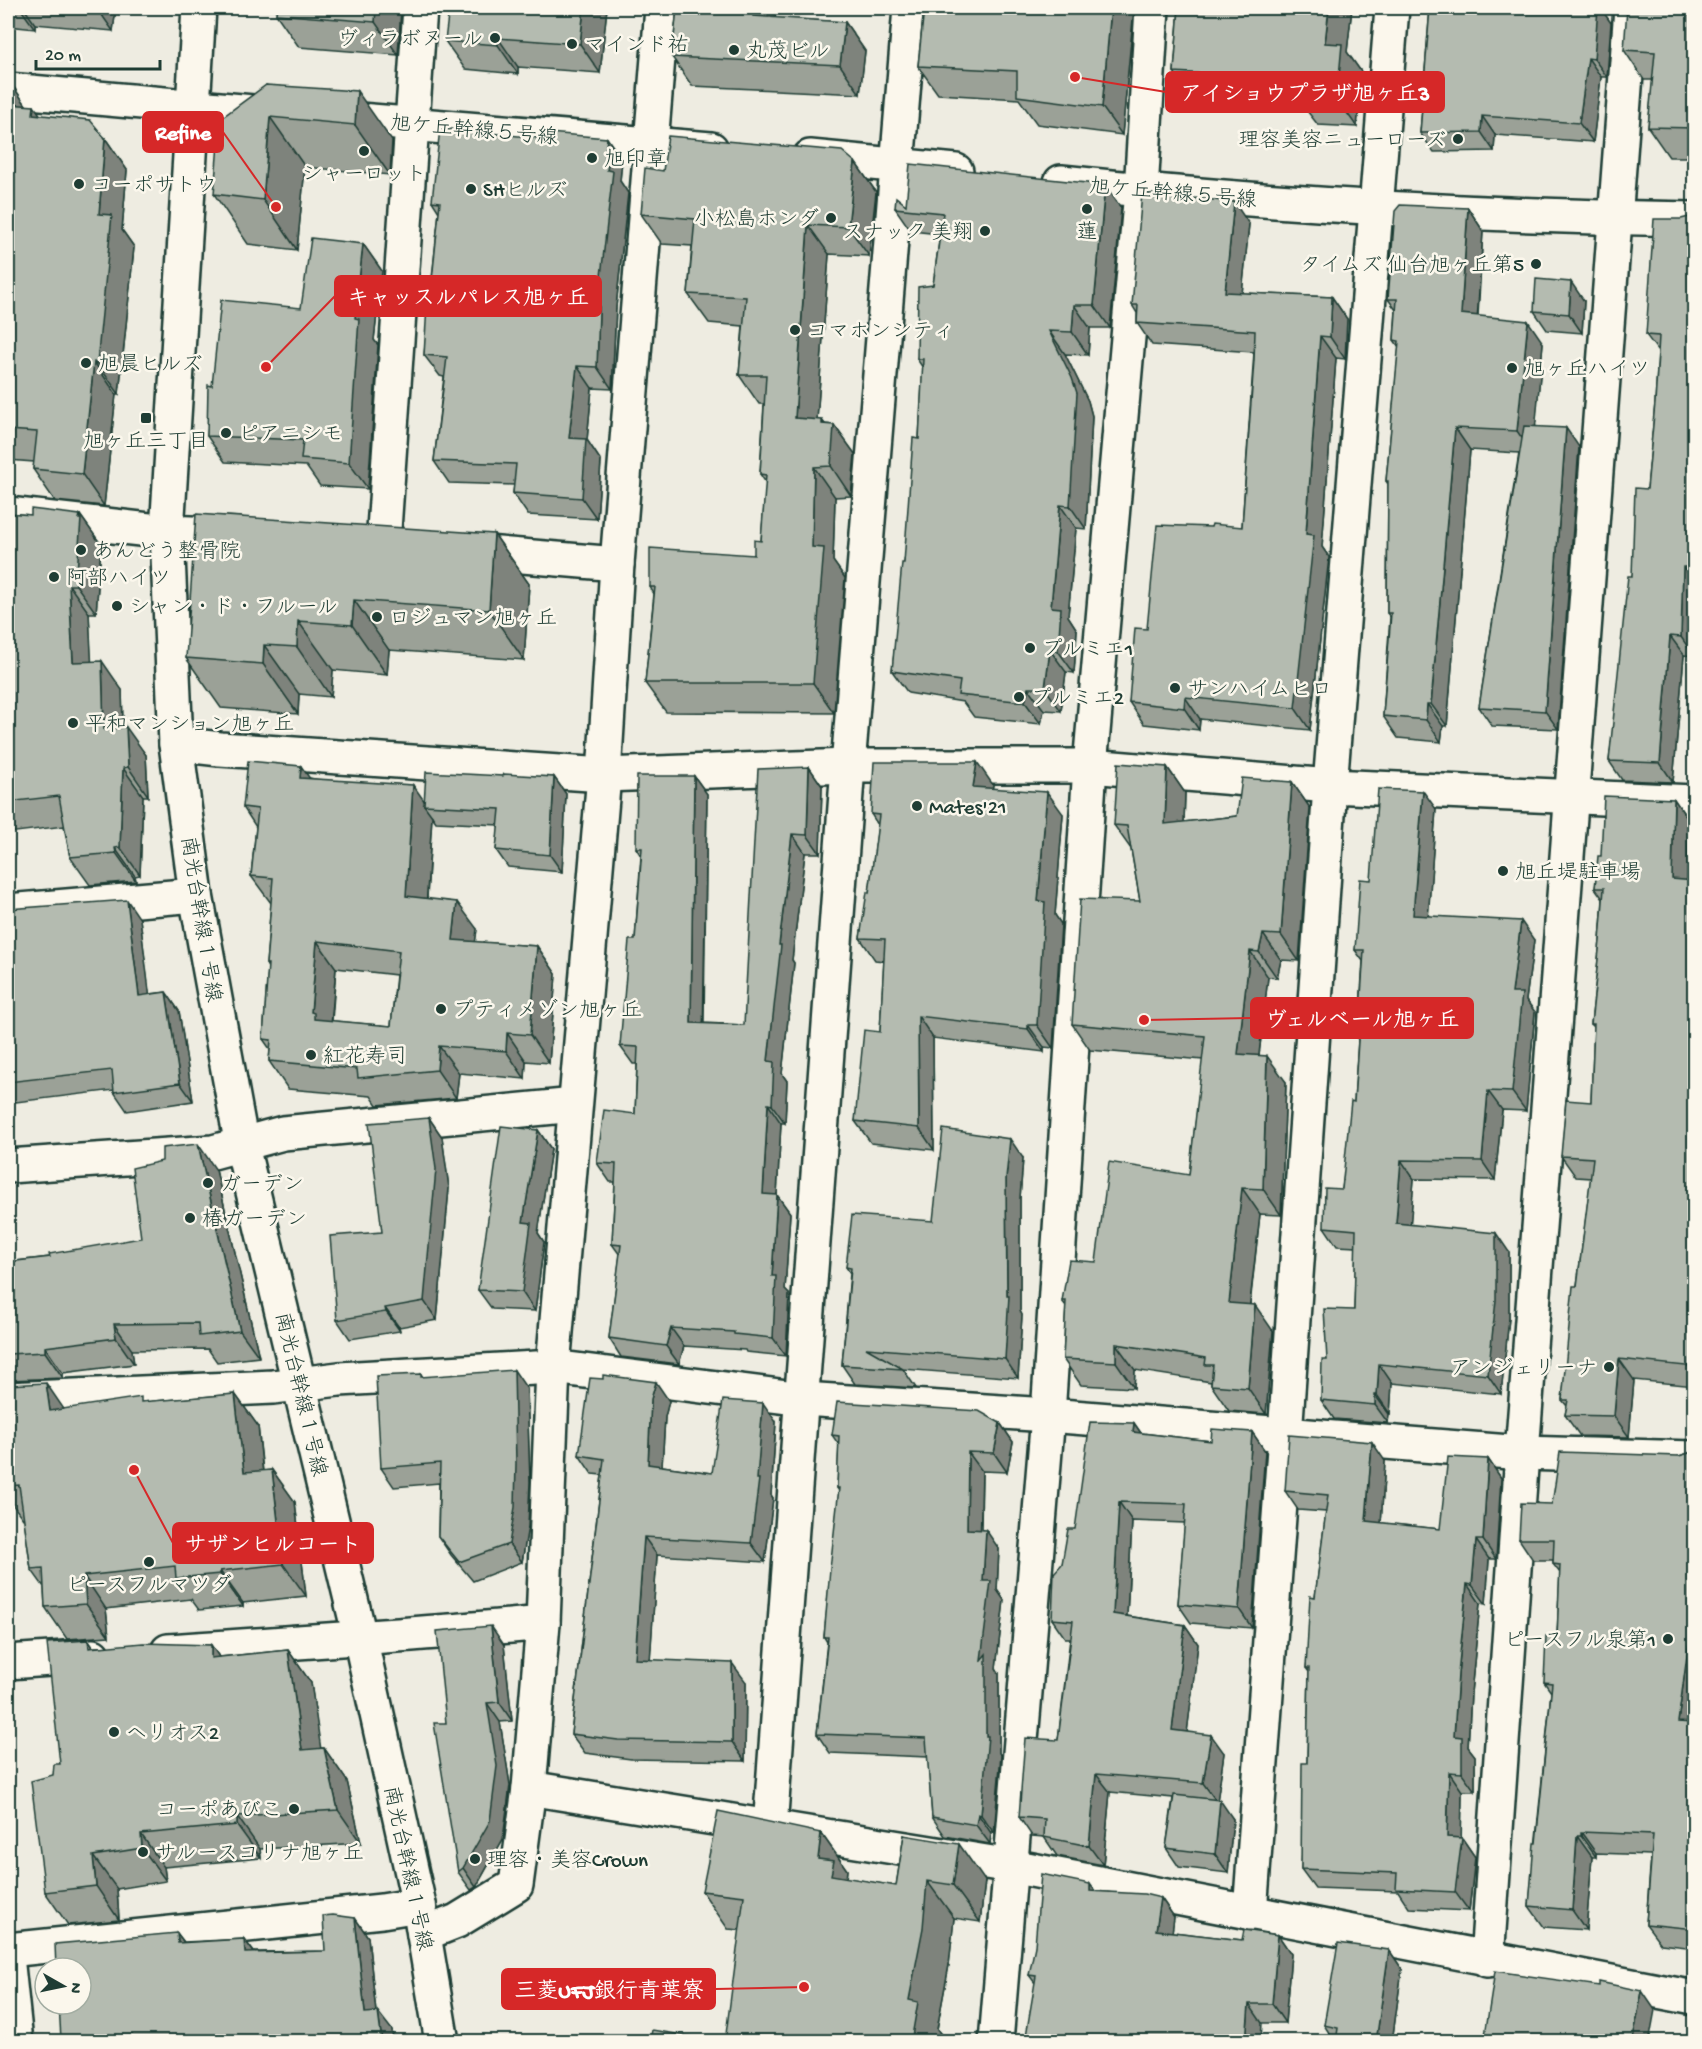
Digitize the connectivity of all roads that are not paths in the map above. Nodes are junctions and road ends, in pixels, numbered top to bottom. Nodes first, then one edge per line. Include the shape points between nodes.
1 (199, 8) edge
2 (420, 8) edge
3 (662, 8) edge
4 (910, 8) edge
5 (1152, 8) edge
6 (1392, 8) edge
7 (1631, 8) edge
8 (8, 90) edge
9 (192, 108) junction
10 (410, 123) junction
11 (651, 143) junction
12 (745, 152) edge
13 (780, 155) edge
14 (898, 165) junction
15 (990, 175) edge
16 (1037, 180) edge
17 (1141, 190) junction
18 (1376, 207) junction
19 (1615, 218) junction
20 (1695, 219) edge
21 (8, 514) edge
22 (167, 532) junction
23 (265, 537) edge
24 (617, 564) junction
25 (176, 744) junction
26 (848, 766) junction
27 (1090, 766) junction
28 (604, 775) junction
29 (1330, 786) junction
30 (1573, 796) junction
31 (1695, 802) edge
32 (196, 895) junction
33 (8, 911) edge
34 (575, 1106) junction
35 (242, 1146) junction
36 (8, 1166) edge
37 (553, 1367) junction
38 (300, 1383) junction
39 (8, 1399) edge
40 (803, 1399) junction
41 (1048, 1415) junction
42 (1285, 1435) junction
43 (1522, 1453) junction
44 (1695, 1458) edge
45 (543, 1623) junction
46 (360, 1637) junction
47 (8, 1662) edge
48 (529, 1788) junction
49 (770, 1828) junction
50 (1011, 1866) junction
51 (1250, 1913) junction
52 (422, 1919) junction
53 (8, 1950) edge
54 (1487, 1960) junction
55 (8, 1966) edge
56 (1695, 1998) edge
57 (16, 2042) edge
58 (442, 2042) edge
59 (996, 2042) edge

1 - 9 street, 南光台幹線１号線
2 - 10 street
3 - 11 street
4 - 14 street
5 - 17 street
6 - 18 street
7 - 19 street
8 - 9 street, 旭ケ丘幹線５号線
9 - 10 street, 旭ケ丘幹線５号線
9 - 22 street, 南光台幹線１号線
10 - 11 street, 旭ケ丘幹線５号線
10 - 24 street via 371,544
11 - 12 street, 旭ケ丘幹線５号線
11 - 24 street
13 - 14 street
14 - 15 street
14 - 26 street
16 - 17 street, 旭ケ丘幹線５号線
17 - 18 street, 旭ケ丘幹線５号線
17 - 27 street
18 - 19 street, 旭ケ丘幹線５号線
18 - 29 street
19 - 20 street, 旭ケ丘幹線５号線
19 - 30 street
21 - 22 street
22 - 23 street
22 - 25 street, 南光台幹線１号線
24 - 28 street
25 - 28 street
25 - 32 street, 南光台幹線１号線
26 - 27 street
26 - 28 street
26 - 40 street
27 - 29 street
27 - 41 street
28 - 34 street
29 - 30 street
29 - 42 street
30 - 31 street
30 - 43 street
32 - 33 street
32 - 35 street, 南光台幹線１号線
34 - 35 street via 283,1133
34 - 37 street
35 - 36 street via 213,1152
35 - 38 street, 南光台幹線１号線
37 - 38 street
37 - 40 street
37 - 45 street
38 - 39 street
38 - 46 street, 南光台幹線１号線
40 - 41 street
40 - 49 street
41 - 42 street
41 - 50 street
42 - 43 street
42 - 51 street
43 - 44 street
43 - 54 street
45 - 46 street
45 - 48 street
46 - 47 street
46 - 52 street, 南光台幹線１号線
48 - 49 street
48 - 52 street via 516,1885 457,1921
49 - 50 street
50 - 51 street
50 - 59 street
51 - 54 street
52 - 53 street via 382,1911
52 - 58 street, 南光台幹線１号線
54 - 56 street
55 - 57 street

